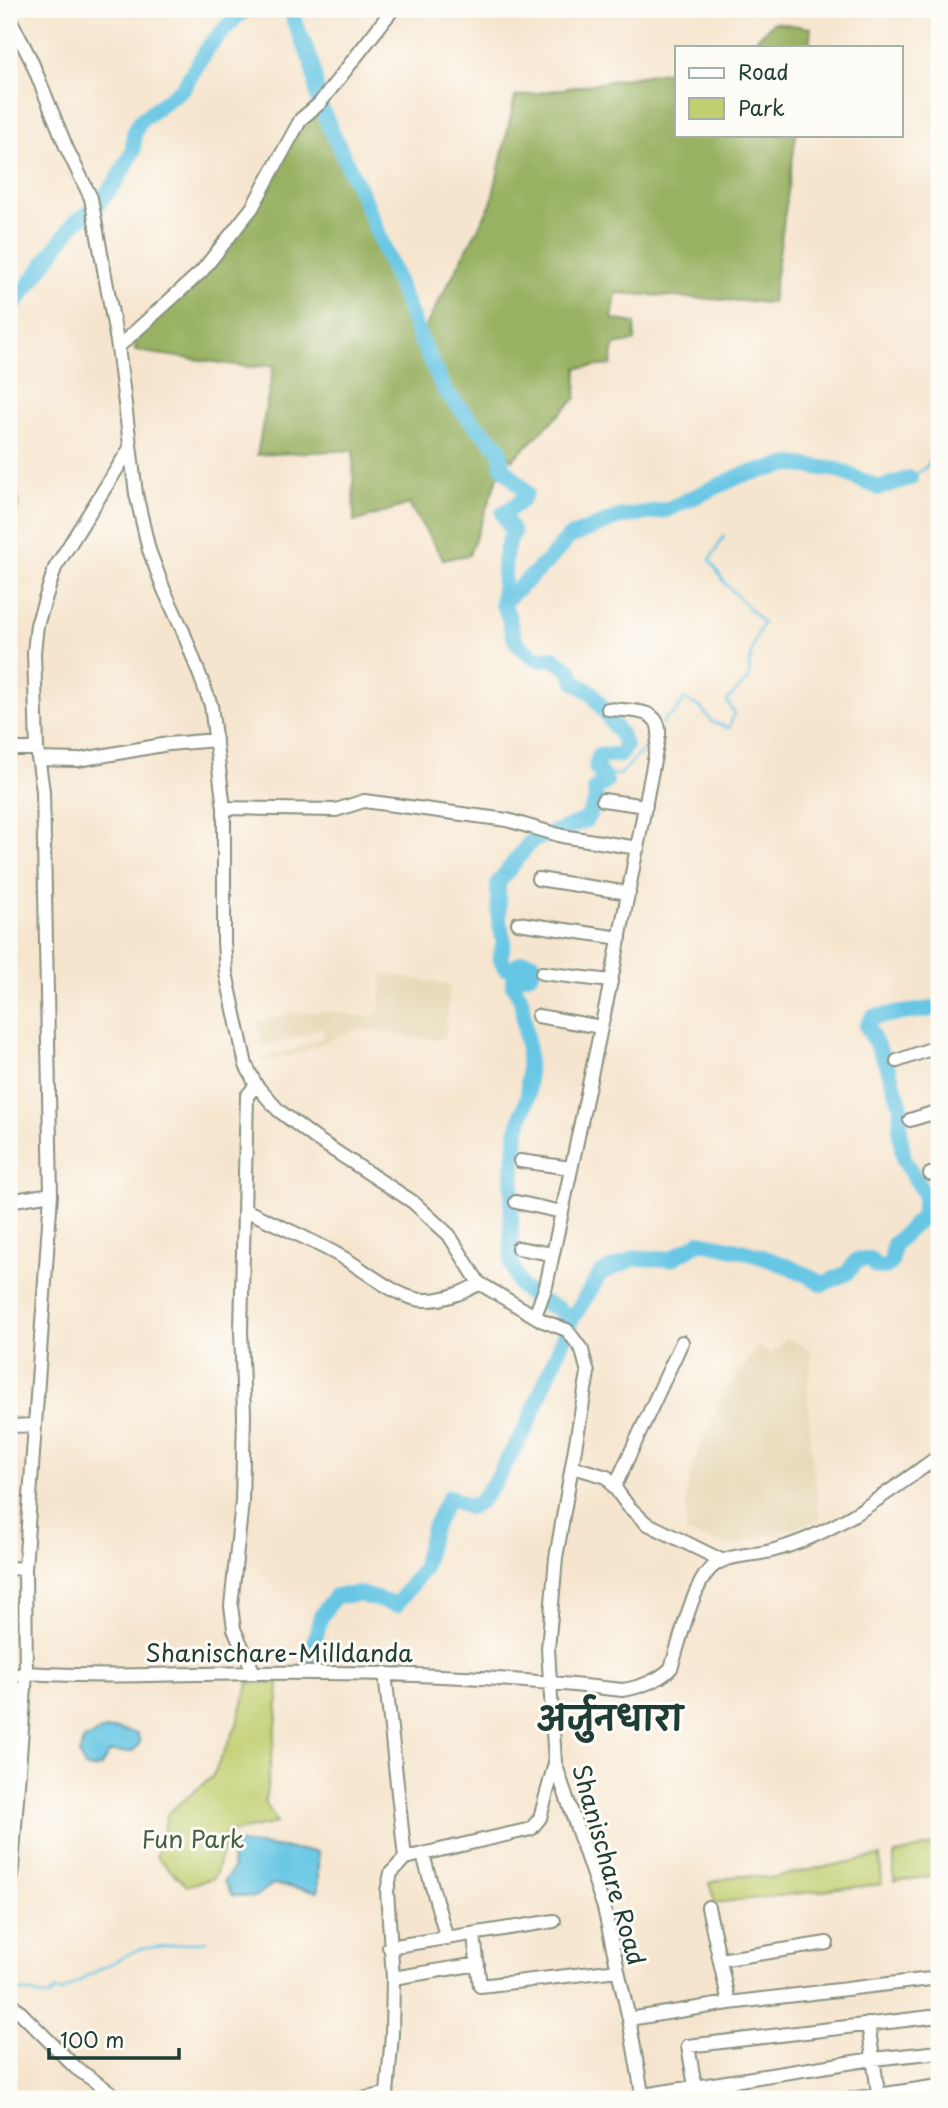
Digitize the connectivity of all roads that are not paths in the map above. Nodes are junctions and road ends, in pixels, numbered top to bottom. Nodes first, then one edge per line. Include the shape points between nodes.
1 (393, 9) edge
2 (9, 17) edge
3 (118, 347) junction
4 (130, 448) junction
5 (608, 709) dead end
6 (216, 740) junction
7 (9, 749) edge
8 (38, 754) junction
9 (603, 800) dead end
10 (646, 806) junction
11 (224, 808) junction
12 (638, 848) junction
13 (538, 879) dead end
14 (629, 893) junction
15 (518, 923) dead end
16 (620, 937) junction
17 (542, 973) dead end
18 (611, 981) junction
19 (538, 1016) dead end
20 (601, 1027) junction
21 (939, 1046) edge
22 (897, 1061) dead end
23 (256, 1085) junction
24 (939, 1111) edge
25 (909, 1120) dead end
26 (520, 1161) dead end
27 (571, 1168) junction
28 (51, 1194) junction
29 (9, 1202) edge
30 (516, 1202) dead end
31 (245, 1210) junction
32 (562, 1212) junction
33 (518, 1248) dead end
34 (552, 1254) junction
35 (479, 1283) junction
36 (539, 1305) junction
37 (682, 1342) dead end
38 (35, 1425) junction
39 (9, 1426) edge
40 (939, 1457) edge
41 (573, 1467) junction
42 (615, 1486) junction
43 (721, 1560) junction
44 (9, 1568) edge
45 (24, 1569) junction
46 (26, 1673) junction
47 (254, 1673) junction
48 (385, 1673) junction
49 (9, 1677) edge
50 (550, 1682) junction
51 (555, 1763) junction
52 (423, 1855) junction
53 (405, 1858) junction
54 (708, 1907) dead end
55 (9, 1909) edge
56 (554, 1921) dead end
57 (474, 1935) junction
58 (447, 1939) junction
59 (827, 1943) dead end
60 (389, 1947) junction
61 (720, 1960) junction
62 (478, 1964) junction
63 (618, 1970) junction
64 (393, 1978) junction
65 (939, 1978) edge
66 (9, 2001) edge
67 (729, 2003) junction
68 (939, 2016) edge
69 (629, 2018) junction
70 (868, 2024) junction
71 (939, 2052) edge
72 (873, 2059) junction
73 (695, 2086) junction
74 (939, 2086) edge
75 (386, 2097) edge
76 (643, 2097) edge
77 (878, 2097) edge
78 (120, 2099) edge
79 (360, 2099) edge
80 (851, 2099) edge

1 - 3 street via 319,104 301,119 252,208 202,271
2 - 3 street via 91,198
3 - 4 street
4 - 6 street via 149,550 211,705
4 - 8 street via 55,568 37,625
5 - 10 street via 650,714 660,726
6 - 8 street via 78,760
6 - 11 street
7 - 8 street
8 - 28 street via 43,791
9 - 10 street
10 - 12 street
11 - 12 street via 336,810 364,801 507,820 562,836
11 - 23 street via 226,973 246,1065
12 - 14 street
13 - 14 street
14 - 16 street
15 - 16 street
16 - 18 street
17 - 18 street
18 - 20 street
19 - 20 street
20 - 27 street
21 - 22 street
23 - 31 street via 247,1096
23 - 35 street via 278,1110 413,1202 449,1235
24 - 25 street
26 - 27 street
27 - 32 street
28 - 29 street
28 - 38 street
30 - 32 street
31 - 35 street via 416,1298 429,1300
31 - 47 street via 242,1502 231,1606 234,1629
32 - 34 street
33 - 34 street
34 - 36 street
35 - 36 street, Shanischare Road via 498,1296
36 - 41 street, Shanischare Road via 567,1330 586,1362
37 - 42 street
38 - 39 street
38 - 45 street
40 - 43 street via 837,1524 773,1551
41 - 42 street via 607,1477
41 - 50 street, Shanischare Road via 556,1558 548,1649
42 - 43 street via 646,1522
43 - 50 street, Shanischare-Milldanda via 699,1583 667,1673 622,1690
44 - 45 street
45 - 46 street
46 - 47 street, Shanischare-Milldanda
46 - 49 street, Shanischare-Milldanda
46 - 55 street
47 - 48 street, Shanischare-Milldanda
48 - 50 street, Shanischare-Milldanda
48 - 53 street
50 - 51 street, Shanischare Road
51 - 52 street via 540,1818 531,1829
51 - 63 street, Shanischare Road via 604,1909
52 - 53 street
52 - 58 street
53 - 60 street via 391,1873 387,1891
54 - 61 street
56 - 57 street
57 - 58 street
57 - 62 street
58 - 60 street
59 - 61 street
60 - 64 street
61 - 67 street
62 - 63 street via 480,1986
62 - 64 street
63 - 69 street, Shanischare Road
64 - 75 street
65 - 67 street
66 - 78 street via 76,2068
67 - 69 street
68 - 70 street
69 - 76 street, Shanischare Road
70 - 72 street
70 - 73 street via 688,2046
71 - 72 street
72 - 73 street
72 - 77 street
73 - 76 street
74 - 77 street
75 - 79 street
77 - 80 street

